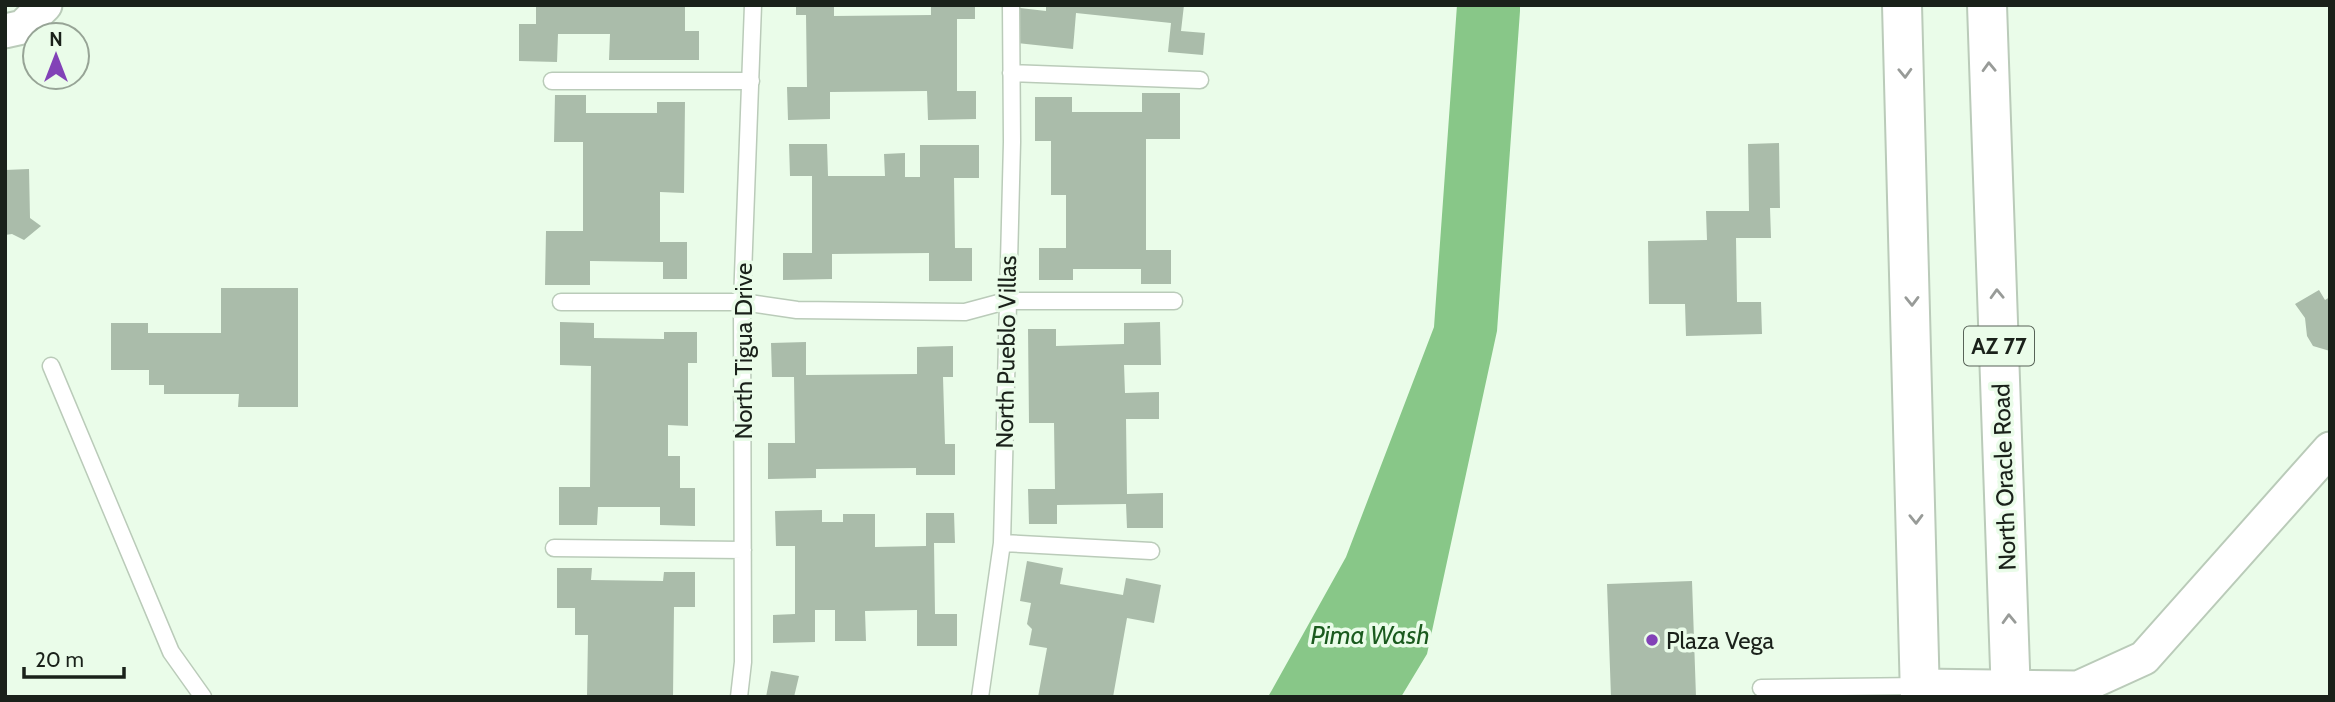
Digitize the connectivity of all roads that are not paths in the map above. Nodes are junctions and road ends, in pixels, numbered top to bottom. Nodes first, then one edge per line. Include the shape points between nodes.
1 (45, 5) edge
2 (753, 5) edge
3 (1011, 5) edge
4 (1902, 5) edge
5 (1987, 5) edge
6 (5, 31) edge
7 (1011, 73) junction
8 (1200, 80) dead end
9 (552, 81) dead end
10 (751, 81) junction
11 (1006, 301) junction
12 (1174, 301) dead end
13 (561, 302) dead end
14 (742, 302) junction
15 (51, 366) dead end
16 (2330, 449) edge
17 (1002, 542) junction
18 (554, 548) dead end
19 (743, 550) junction
20 (1151, 551) dead end
21 (1761, 688) dead end
22 (1920, 691) edge
23 (2011, 692) edge
24 (203, 697) edge
25 (738, 697) edge
26 (980, 697) edge

1 - 6 street via 23,27
2 - 10 lane, North Tigua Drive
3 - 7 lane, North Pueblo Villas
4 -> 22 highway
23 -> 5 highway, North Oracle Road / AZ 77
7 - 8 lane
7 - 11 lane, North Pueblo Villas
9 - 10 lane
10 - 14 lane, North Tigua Drive
11 - 12 lane
11 - 14 lane via 965,312 797,310
11 - 17 lane, North Pueblo Villas
13 - 14 lane
14 - 19 lane, North Tigua Drive
15 - 24 lane via 171,652
16 - 23 street via 2144,658 2078,688
17 - 20 lane
17 - 26 lane, North Pueblo Villas
18 - 19 lane
19 - 25 lane, North Tigua Drive via 743,662
21 - 22 lane
22 - 23 street

